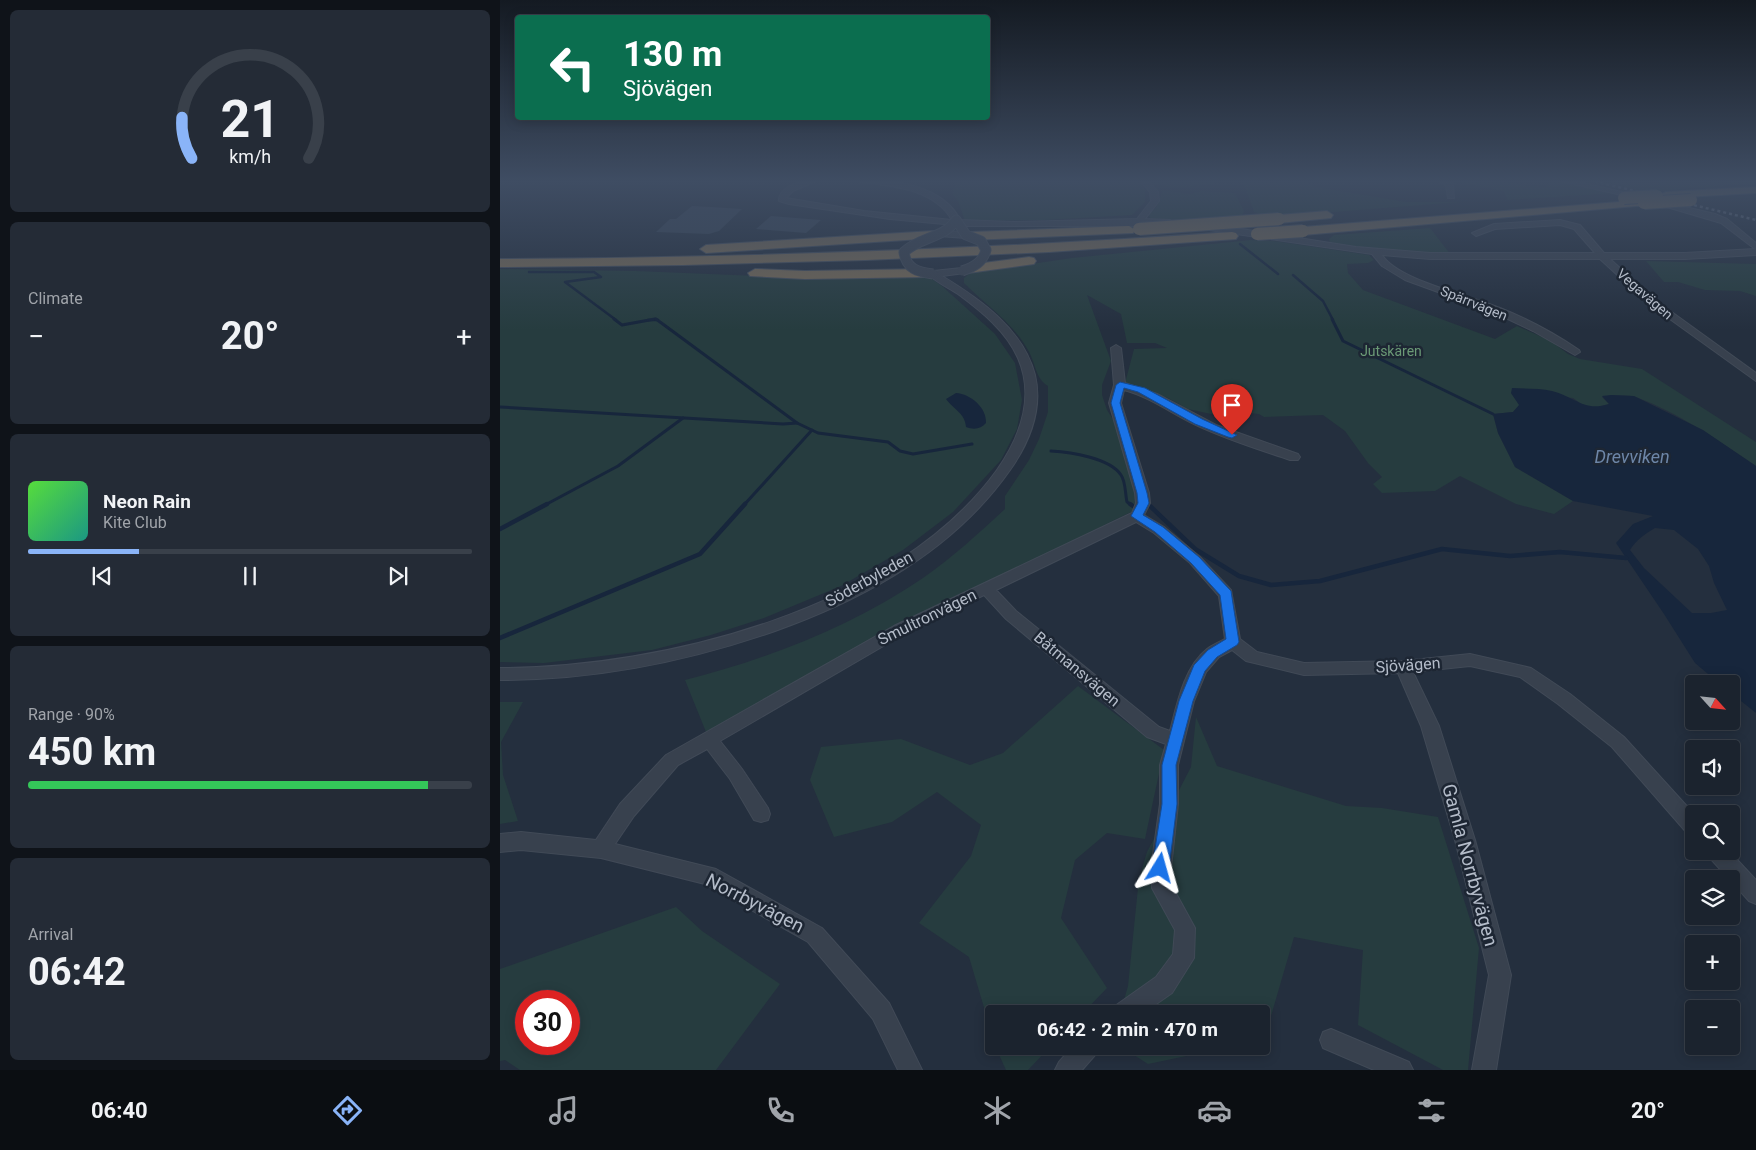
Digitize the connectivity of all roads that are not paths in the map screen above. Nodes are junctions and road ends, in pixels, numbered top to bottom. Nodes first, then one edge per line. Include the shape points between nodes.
1 (947, 230) edge
2 (965, 230) edge
3 (1074, 230) edge
4 (1225, 230) edge
5 (1230, 230) edge
6 (1316, 230) edge
7 (1490, 230) edge
8 (1580, 230) edge
9 (1735, 230) edge
10 (1476, 233) dead end
11 (937, 234) junction
12 (969, 235) junction
13 (1189, 240) junction
14 (1756, 247) edge
15 (1376, 252) junction
16 (1756, 252) edge
17 (1602, 256) junction
18 (500, 257) edge
19 (539, 257) junction
20 (500, 263) edge
21 (591, 263) junction
22 (965, 270) junction
23 (929, 274) junction
24 (962, 292) junction
25 (1116, 348) dead end
26 (1575, 352) dead end
27 (1756, 378) edge
28 (1120, 385) junction
29 (1294, 458) dead end
30 (1137, 516) junction
31 (986, 588) junction
32 (1233, 642) junction
33 (1404, 667) junction
34 (500, 674) edge
35 (709, 739) junction
36 (1175, 740) junction
37 (761, 814) dead end
38 (1685, 817) edge
39 (500, 843) edge
40 (601, 849) junction
41 (1724, 860) edge
42 (1756, 894) edge
43 (1136, 1005) edge
44 (1331, 1040) dead end
45 (1080, 1055) edge
46 (910, 1070) edge
47 (1067, 1070) edge
48 (1401, 1070) edge
49 (1484, 1070) edge

1 - 11 street, bridge
2 - 12 street, bridge
3 - 12 highway
4 - 19 highway via 880,250
5 - 15 street
6 - 13 highway, bridge
7 - 10 street, Vegavägen
8 - 17 street, Vegavägen
9 - 14 street
11 - 12 street
11 - 19 highway
11 - 23 street, Söderbyleden, bridge via 916,241 904,252 907,264 914,270
12 - 22 street, bridge via 981,241 986,250 980,262
13 - 21 highway via 888,257
13 - 22 highway
15 - 17 street via 1490,258
15 - 26 street, Spärrvägen via 1386,266 1408,278 1472,300 1543,333
16 - 17 street
17 - 27 street, Vegavägen via 1652,302
18 - 19 highway
20 - 21 highway
21 - 23 highway via 805,275
22 - 23 street
22 - 24 street via 958,279
23 - 24 street, Söderbyleden
24 - 34 street, Söderbyleden via 1004,329 1018,348 1030,384 1031,410 1022,439 1004,471 978,502 943,535 867,584 803,614 737,638 625,664 549,673
25 - 28 street
28 - 29 street via 1142,390 1199,422
28 - 30 street via 1116,403 1142,493 1143,503
30 - 31 street, Smultronvägen
30 - 32 street via 1195,560 1226,594
31 - 35 street, Smultronvägen via 875,643
31 - 36 street, Båtmansvägen via 1011,615 1153,732
32 - 33 street, Sjövägen via 1252,657 1304,669
32 - 36 street via 1213,653 1199,669
33 - 38 street, Sjövägen via 1470,660 1524,672 1618,742
33 - 49 street, Gamla Norrbyvägen via 1430,726 1465,840 1500,975
35 - 37 street
35 - 40 street, Smultronvägen via 672,760 627,810
36 - 43 street via 1169,765 1169,804 1160,868 1162,888 1185,928 1183,958 1164,985
39 - 40 street, Norrbyvägen via 521,841
40 - 46 street, Norrbyvägen via 709,876 816,934 881,1011
41 - 42 street
44 - 48 street
45 - 47 street

